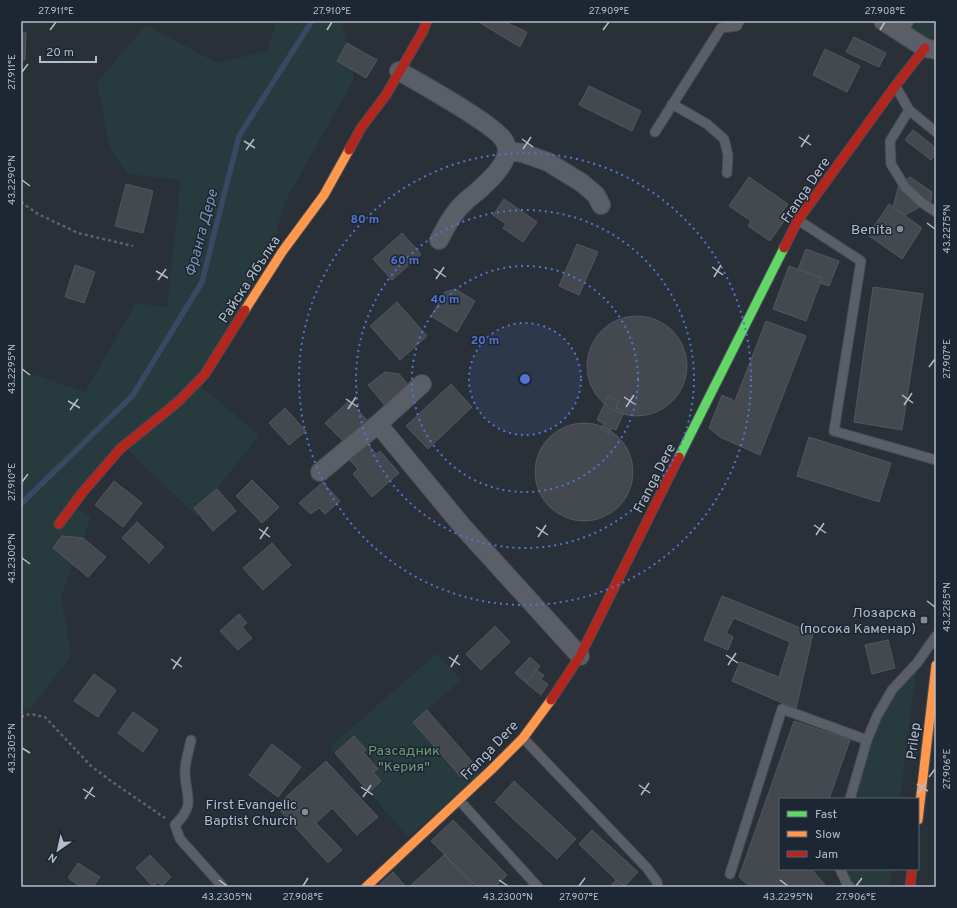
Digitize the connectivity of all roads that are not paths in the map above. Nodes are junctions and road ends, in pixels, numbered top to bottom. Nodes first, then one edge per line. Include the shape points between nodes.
1 (426, 21) edge
2 (739, 21) edge
3 (883, 21) edge
4 (905, 27) edge
5 (930, 49) edge
6 (399, 71) junction
7 (896, 85) junction
8 (672, 104) junction
9 (908, 110) junction
10 (655, 132) dead end
11 (936, 132) edge
12 (507, 151) junction
13 (727, 173) dead end
14 (601, 204) dead end
15 (936, 212) edge
16 (798, 220) junction
17 (439, 240) dead end
18 (422, 384) dead end
19 (378, 424) junction
20 (936, 460) edge
21 (320, 472) dead end
22 (59, 524) dead end
23 (936, 636) edge
24 (580, 656) junction
25 (936, 665) edge
26 (523, 738) junction
27 (191, 740) dead end
28 (867, 740) junction
29 (930, 767) edge
30 (850, 798) edge
31 (459, 800) junction
32 (919, 816) edge
33 (840, 870) edge
34 (912, 870) edge
35 (730, 874) dead end
36 (223, 887) edge
37 (366, 887) edge
38 (538, 887) edge
39 (658, 887) edge
40 (850, 887) edge
41 (910, 887) edge

1 - 6 street, Райска Ябълка via 423,31
2 - 8 lane via 737,26 721,28
3 - 4 street
4 - 5 street
5 - 7 street, Franga Dere
6 - 12 street via 479,119 500,136
6 - 22 street, Райска Ябълка via 386,95 361,128 324,195 282,252 205,374 179,401 120,449
7 - 9 lane
7 - 16 street, Franga Dere
8 - 10 lane
8 - 13 lane via 707,124 724,139 728,155
9 - 11 lane
9 - 15 lane via 890,141 891,164 905,187
12 - 14 street via 523,153 548,162 582,182 596,195
12 - 17 street via 500,166 483,187 467,199 449,220
16 - 20 lane via 861,261 834,431
16 - 24 street, Franga Dere
18 - 19 street
19 - 21 street
19 - 24 street via 463,527
23 - 28 lane via 917,663 892,690
24 - 26 street, Franga Dere
25 - 29 street, Prilep
26 - 31 street, Franga Dere
26 - 39 lane via 647,868
27 - 36 lane via 185,770 188,805 183,817 175,825 180,839
28 - 30 lane
28 - 35 lane via 782,709
29 - 32 street, Prilep
31 - 37 street, Franga Dere
31 - 38 lane
33 - 40 lane
34 - 41 street

